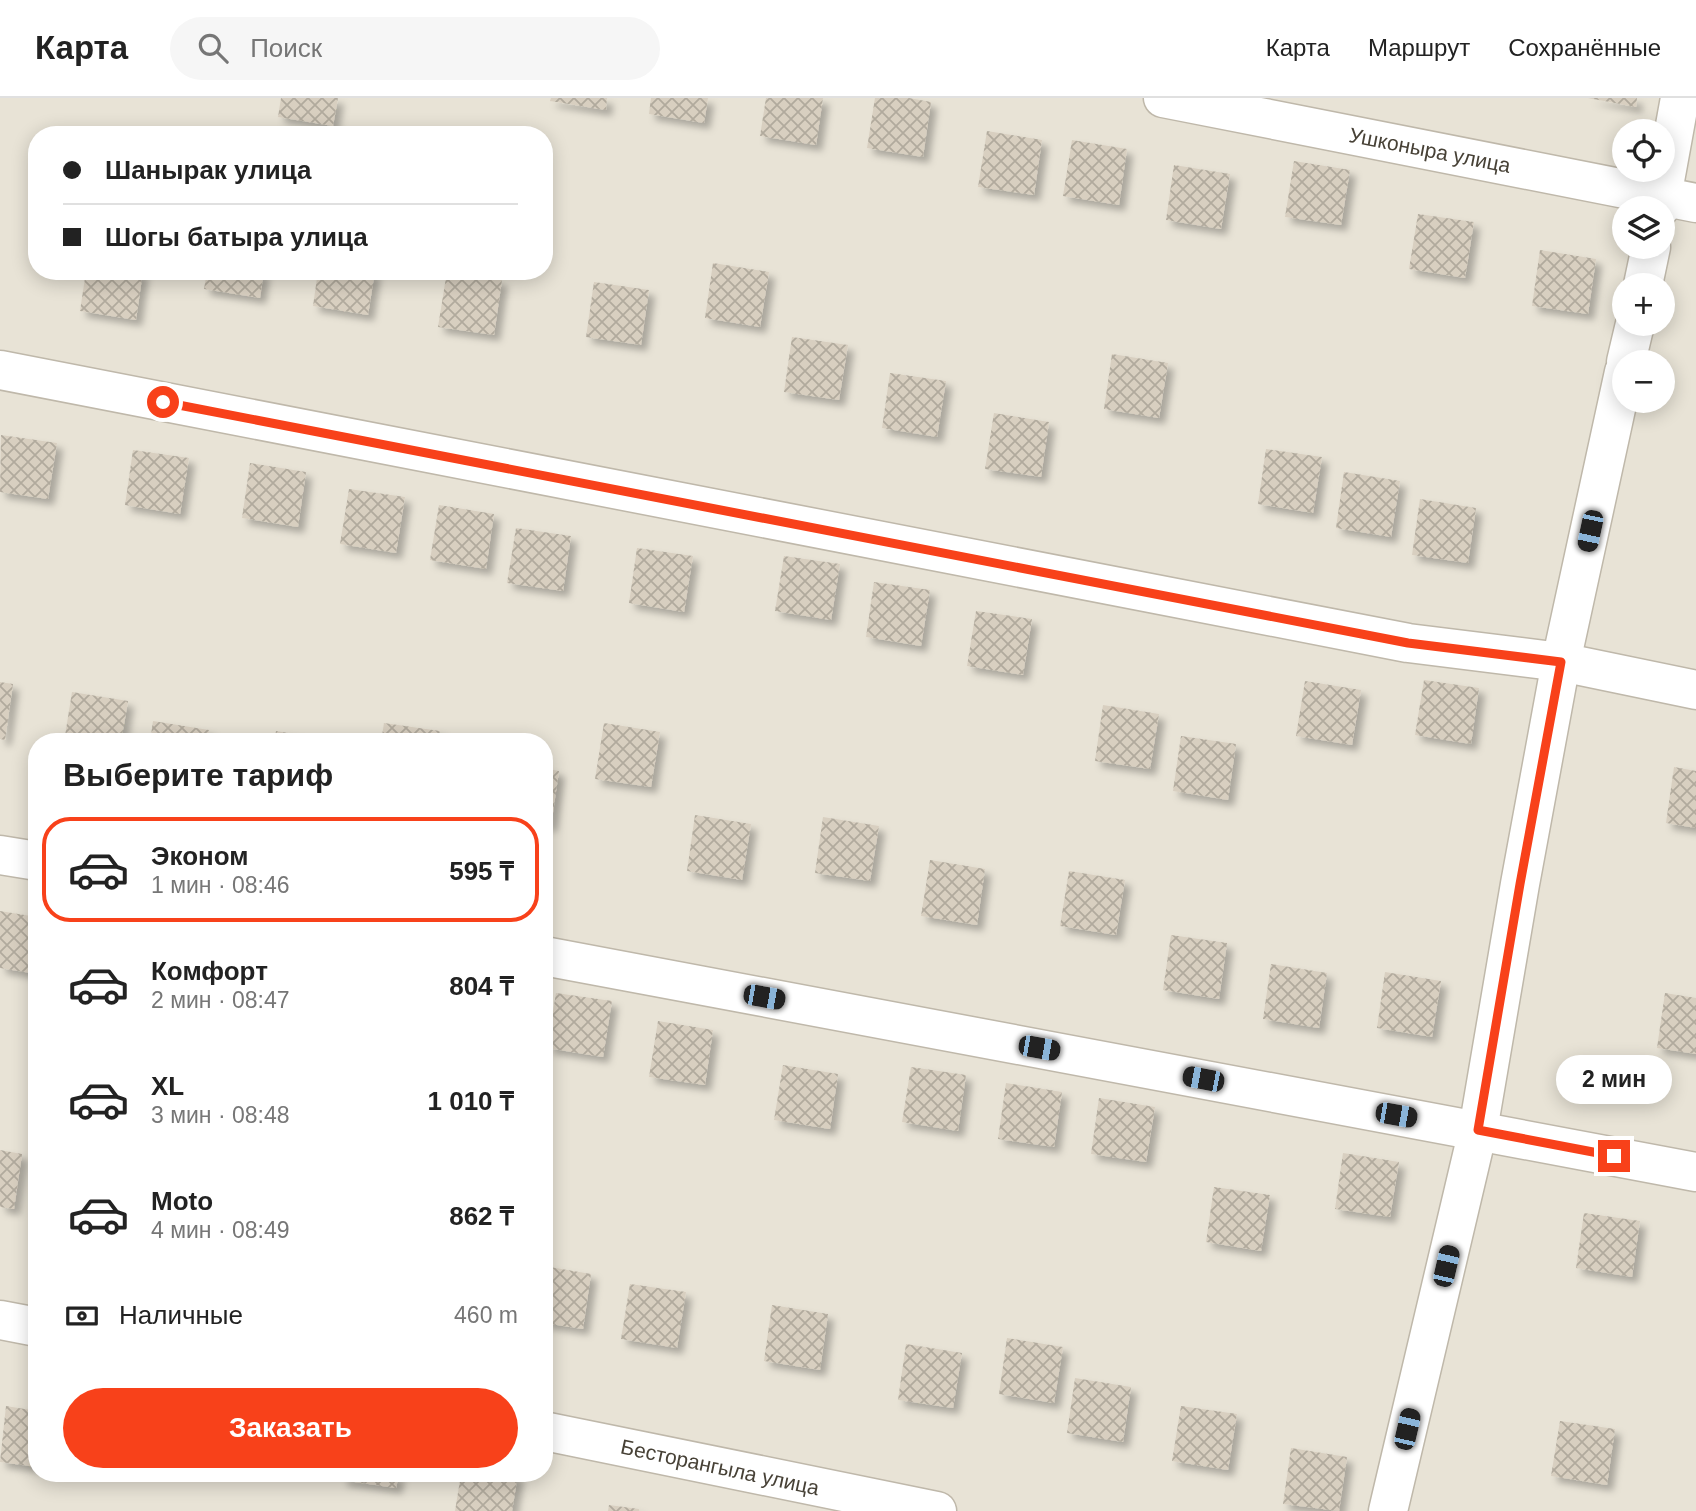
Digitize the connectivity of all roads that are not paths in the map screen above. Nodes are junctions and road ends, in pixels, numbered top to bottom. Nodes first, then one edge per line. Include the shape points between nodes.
1 (1163, 98) edge
2 (1680, 98) edge
3 (1644, 196) edge
4 (1673, 196) edge
5 (0, 370) edge
6 (1615, 413) edge
7 (1561, 662) junction
8 (1696, 690) edge
9 (0, 855) edge
10 (28, 860) edge
11 (553, 958) edge
12 (1478, 1130) junction
13 (1696, 1172) edge
14 (0, 1320) edge
15 (28, 1325) edge
16 (553, 1433) edge
17 (937, 1511) edge
18 (1388, 1511) edge

1 - 3 street, Ушконыра улица
2 - 4 street
5 - 7 street via 1408,643
6 - 7 street
7 - 8 street
7 - 12 street
9 - 10 street
11 - 12 street
12 - 13 street
12 - 18 street
14 - 15 street
16 - 17 street, Бесторангыла улица

